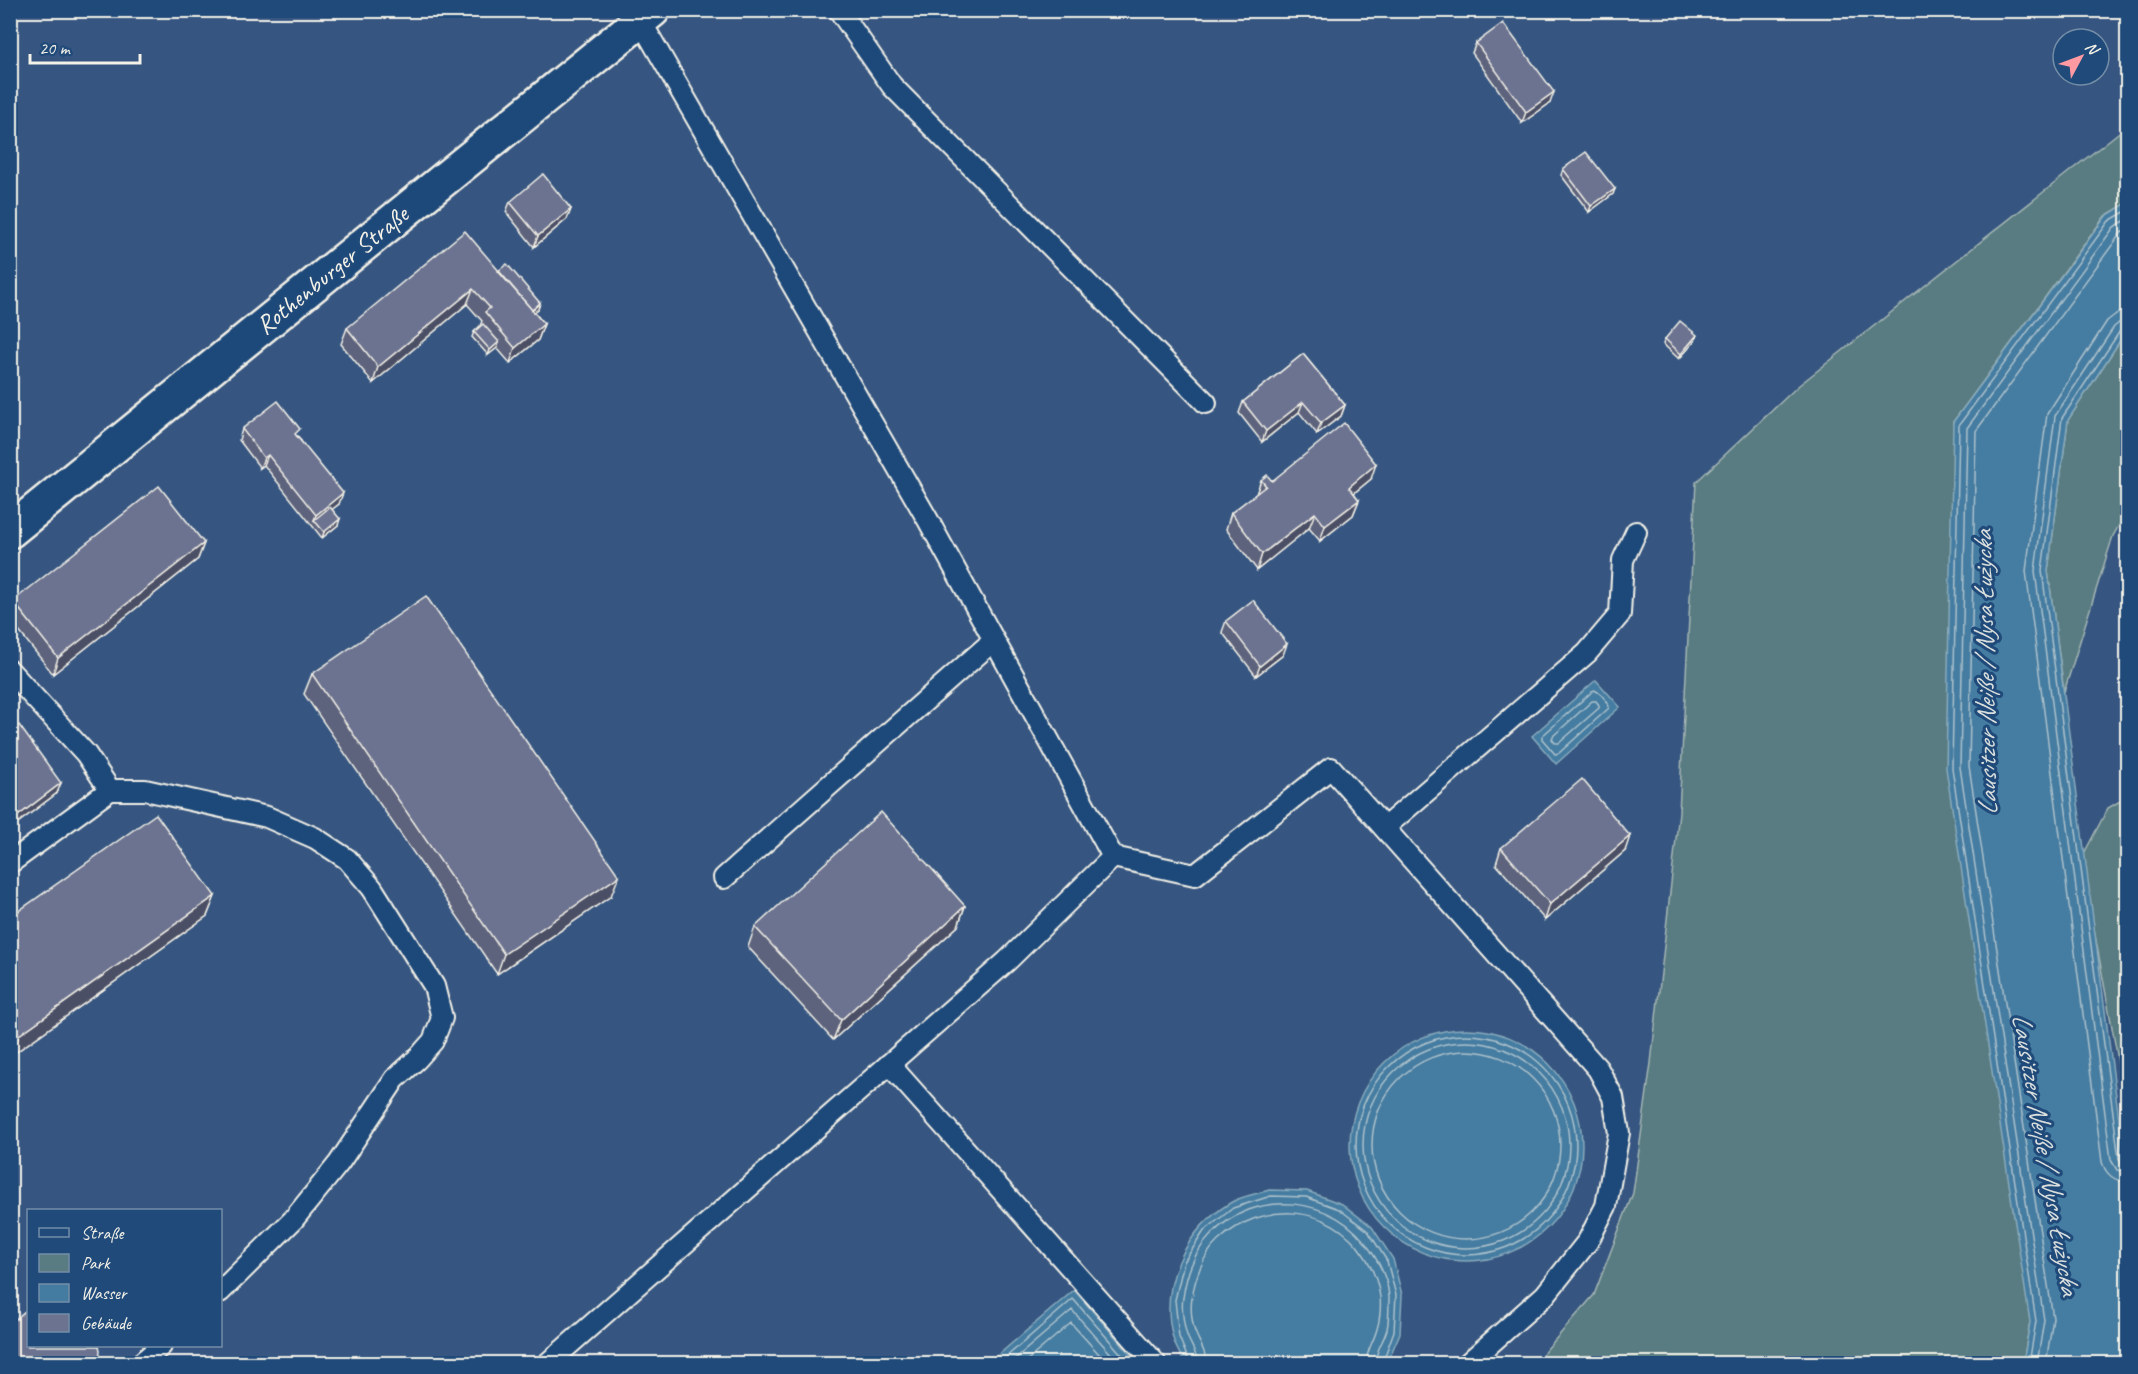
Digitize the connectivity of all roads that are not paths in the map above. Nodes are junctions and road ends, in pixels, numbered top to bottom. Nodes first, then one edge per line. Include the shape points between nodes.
1 (839, 10) edge
2 (646, 15) edge
3 (1206, 403) dead end
4 (10, 531) edge
5 (1636, 532) dead end
6 (994, 640) junction
7 (10, 671) edge
8 (110, 790) junction
9 (1384, 828) junction
10 (1113, 857) junction
11 (10, 863) edge
12 (724, 878) dead end
13 (889, 1064) junction
14 (222, 1290) edge
15 (160, 1347) edge
16 (140, 1364) edge
17 (547, 1364) edge
18 (1156, 1364) edge
19 (1467, 1364) edge

1 - 3 lane via 892,86
2 - 4 street, Rothenburger Straße
2 - 6 lane
5 - 9 lane via 1623,560 1620,614 1587,653
6 - 10 lane
6 - 12 lane
7 - 8 lane via 86,754
8 - 11 lane
8 - 14 lane via 145,790 267,817 315,838 347,860 372,888 434,986 442,1018 433,1041 395,1079 339,1163 299,1212
9 - 10 lane via 1332,768 1195,875
9 - 19 lane via 1598,1070 1613,1097 1619,1133 1606,1206 1588,1241 1545,1295
10 - 13 lane via 1007,961
13 - 17 lane
13 - 18 lane
15 - 16 lane

